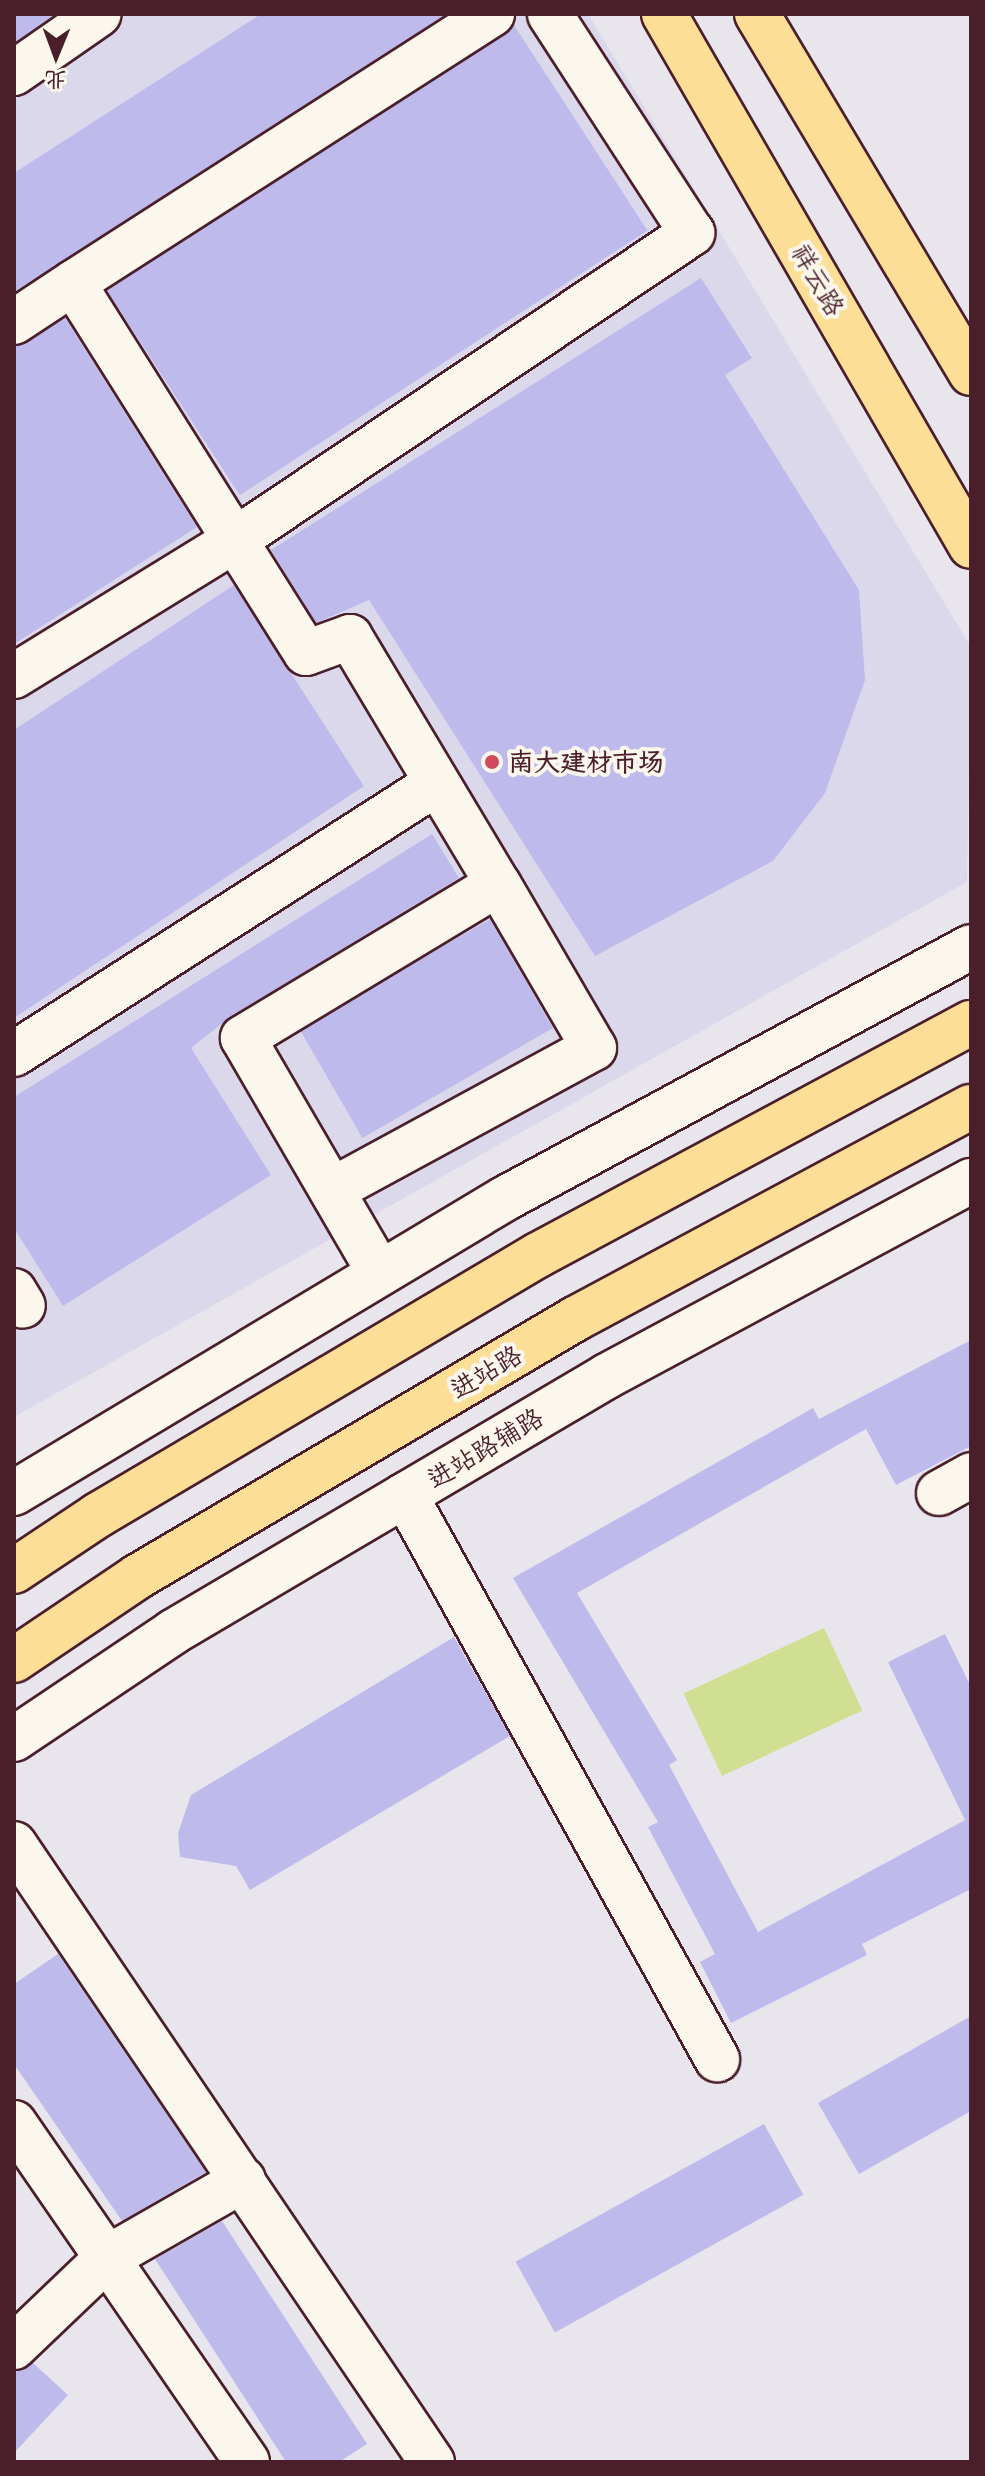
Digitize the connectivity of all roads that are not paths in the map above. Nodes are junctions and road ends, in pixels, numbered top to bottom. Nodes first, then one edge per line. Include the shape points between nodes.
1 (99, 14) edge
2 (492, 14) edge
3 (550, 14) edge
4 (664, 14) edge
5 (757, 14) edge
6 (14, 73) edge
7 (73, 283) junction
8 (14, 322) edge
9 (971, 373) edge
10 (235, 540) junction
11 (971, 546) edge
12 (14, 676) edge
13 (437, 783) junction
14 (498, 884) junction
15 (971, 947) edge
16 (971, 1023) edge
17 (14, 1054) edge
18 (971, 1107) edge
19 (971, 1181) edge
20 (332, 1190) junction
21 (380, 1273) junction
22 (14, 1493) edge
23 (405, 1495) junction
24 (14, 1571) edge
25 (14, 1660) edge
26 (14, 1739) edge
27 (14, 1844) edge
28 (717, 2059) dead end
29 (14, 2123) edge
30 (243, 2180) junction
31 (107, 2258) junction
32 (14, 2347) edge
33 (247, 2462) edge
34 (432, 2462) edge

1 - 6 street
2 - 7 street
3 - 10 street via 692,233
4 - 11 main road, 祥云路
5 - 9 main road
7 - 8 street
7 - 10 street
10 - 12 street
10 - 13 street via 306,653 350,637
13 - 14 street
13 - 17 street
14 - 20 street via 243,1038
14 - 20 street via 594,1048
15 - 21 street
16 - 24 main road via 538,1255 98,1515
18 - 25 main road, 进站路 via 575,1319 137,1577
19 - 23 street, 进站路辅路 via 607,1376
20 - 21 street
21 - 22 street
23 - 26 street, 进站路辅路 via 173,1632
23 - 28 street
27 - 30 street
29 - 31 street
30 - 31 street
30 - 34 street
31 - 32 street
31 - 33 street

